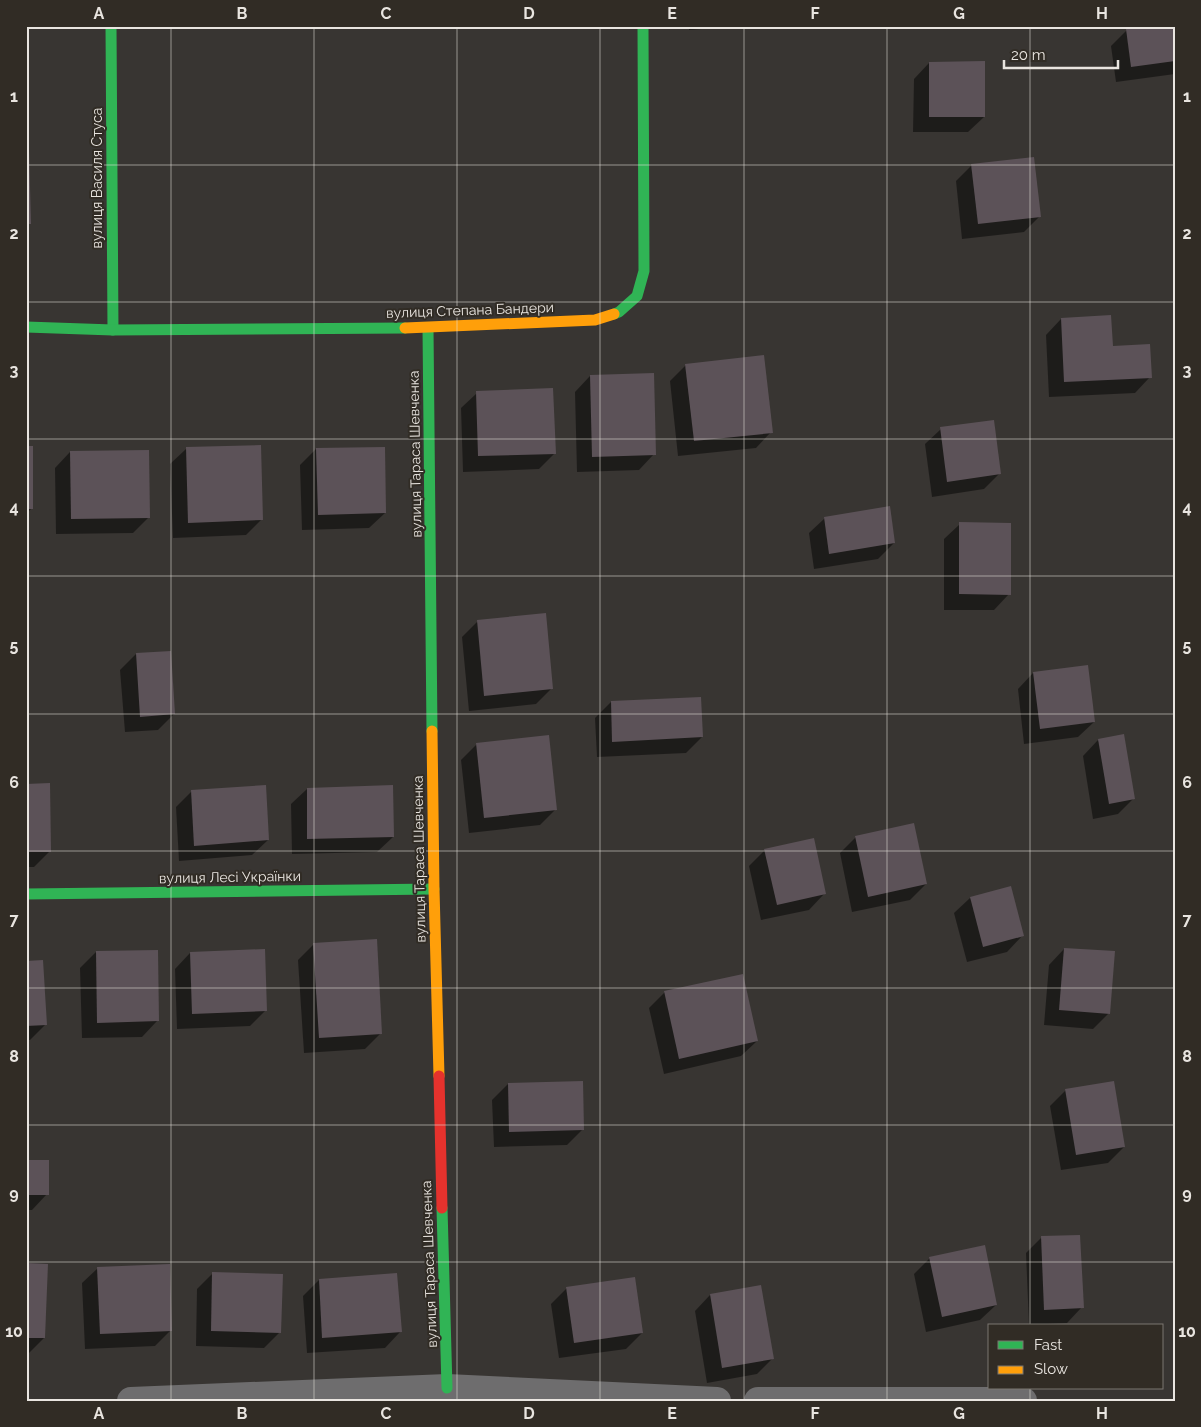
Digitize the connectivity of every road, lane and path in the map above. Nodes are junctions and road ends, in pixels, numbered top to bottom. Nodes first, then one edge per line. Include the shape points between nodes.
1 (110, 26) edge
2 (643, 26) edge
3 (26, 327) edge
4 (428, 328) junction
5 (113, 330) junction
6 (434, 889) junction
7 (26, 894) edge
8 (447, 1388) junction
9 (131, 1401) edge
10 (717, 1401) edge
11 (758, 1401) edge
12 (1023, 1401) edge

1 - 5 street, вулиця Василя Стуса
2 - 4 street, вулиця Степана Бандери via 644,271 637,296 619,312 595,320
3 - 5 street, вулиця Степана Бандери
4 - 5 street, вулиця Степана Бандери
4 - 6 street, вулиця Тараса Шевченка
6 - 7 street, вулиця Лесі Українки
6 - 8 street, вулиця Тараса Шевченка
8 - 9 street
8 - 10 street
11 - 12 street

